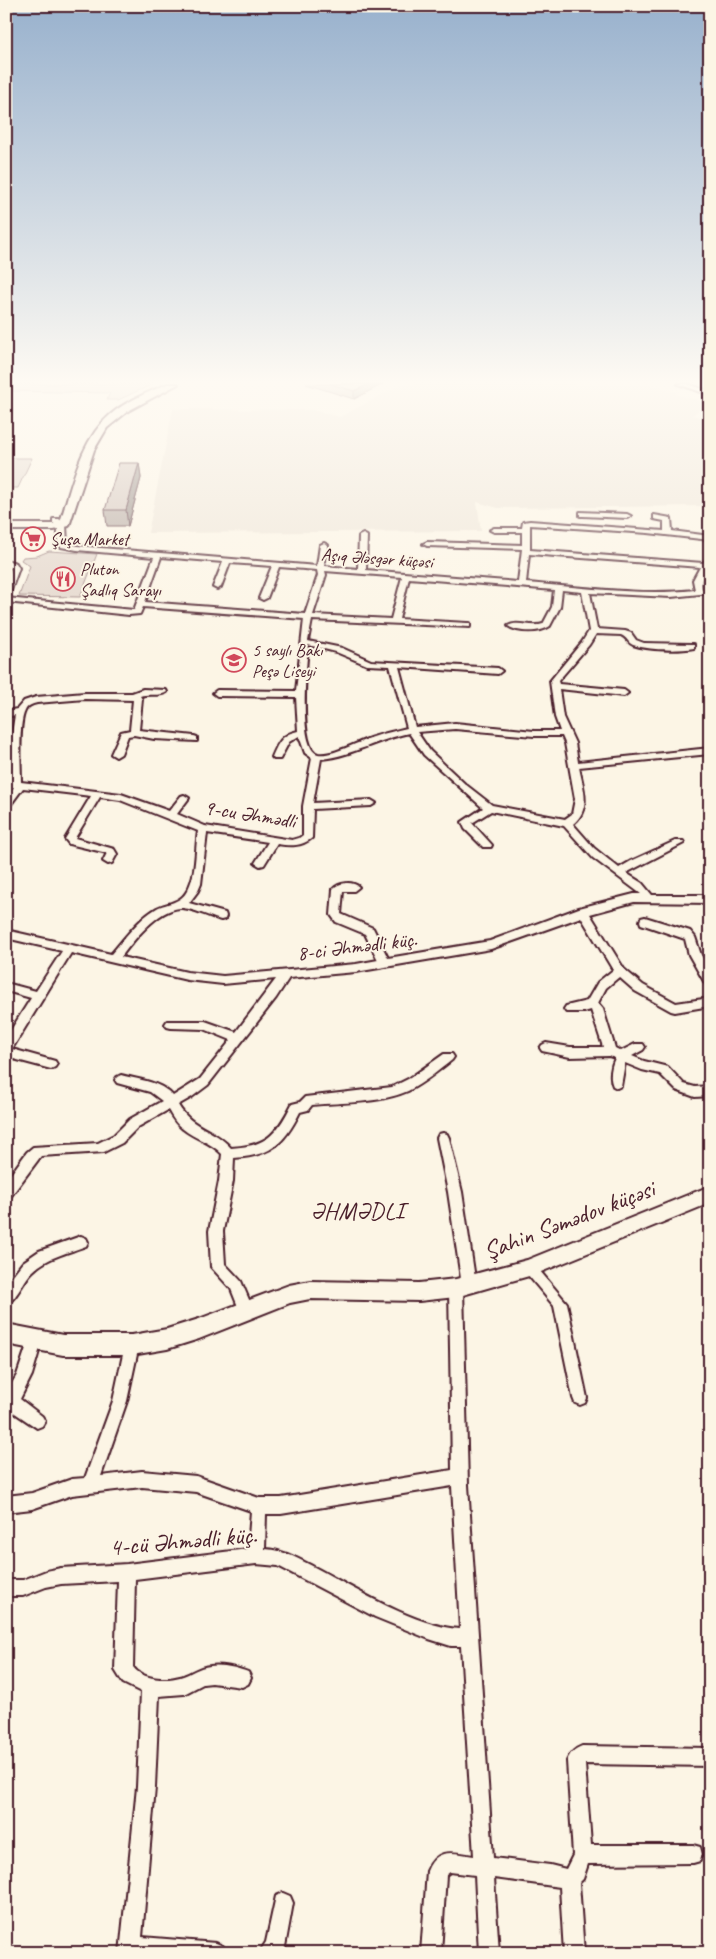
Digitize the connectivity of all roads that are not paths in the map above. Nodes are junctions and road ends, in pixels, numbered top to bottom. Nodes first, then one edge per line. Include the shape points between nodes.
1 (81, 475) edge
2 (583, 514) dead end
3 (605, 515) junction
4 (627, 516) dead end
5 (657, 517) dead end
6 (57, 523) junction
7 (7, 526) edge
8 (606, 528) junction
9 (494, 530) dead end
10 (526, 530) junction
11 (668, 533) junction
12 (363, 536) dead end
13 (710, 538) edge
14 (427, 544) dead end
15 (324, 545) dead end
16 (526, 549) junction
17 (158, 556) junction
18 (227, 561) junction
19 (707, 561) edge
20 (6, 562) edge
21 (276, 565) junction
22 (322, 569) junction
23 (362, 571) junction
24 (406, 575) junction
25 (522, 584) junction
26 (218, 587) dead end
27 (558, 588) junction
28 (586, 590) junction
29 (710, 591) edge
30 (698, 592) junction
31 (6, 593) edge
32 (263, 598) dead end
33 (6, 600) edge
34 (141, 604) junction
35 (308, 616) junction
36 (395, 620) junction
37 (467, 624) dead end
38 (512, 626) dead end
39 (593, 631) junction
40 (304, 642) junction
41 (691, 646) dead end
42 (394, 664) junction
43 (498, 671) dead end
44 (554, 686) junction
45 (163, 692) dead end
46 (624, 693) dead end
47 (217, 694) dead end
48 (300, 694) junction
49 (133, 696) junction
50 (20, 711) junction
51 (6, 714) edge
52 (412, 731) junction
53 (134, 732) junction
54 (303, 733) junction
55 (566, 733) junction
56 (194, 738) dead end
57 (11, 739) edge
58 (710, 751) edge
59 (116, 754) dead end
60 (277, 757) dead end
61 (317, 757) junction
62 (573, 765) junction
63 (14, 785) edge
64 (98, 793) junction
65 (184, 798) dead end
66 (372, 802) dead end
67 (6, 805) edge
68 (308, 806) junction
69 (489, 808) junction
70 (171, 814) junction
71 (567, 822) junction
72 (203, 829) junction
73 (274, 840) junction
74 (679, 843) dead end
75 (487, 845) dead end
76 (108, 861) dead end
77 (260, 863) dead end
78 (619, 873) junction
79 (354, 887) dead end
80 (648, 897) junction
81 (710, 899) edge
82 (181, 904) junction
83 (584, 912) junction
84 (221, 916) dead end
85 (645, 922) dead end
86 (6, 934) edge
87 (69, 948) junction
88 (114, 958) junction
89 (385, 963) junction
90 (620, 972) junction
91 (286, 973) junction
92 (710, 982) edge
93 (6, 987) edge
94 (39, 996) junction
95 (710, 1002) edge
96 (592, 1004) junction
97 (570, 1009) dead end
98 (171, 1024) dead end
99 (239, 1038) junction
100 (639, 1047) dead end
101 (6, 1048) edge
102 (546, 1048) dead end
103 (6, 1052) edge
104 (616, 1053) junction
105 (448, 1057) dead end
106 (51, 1064) dead end
107 (121, 1080) dead end
108 (617, 1083) dead end
109 (710, 1091) edge
110 (171, 1103) junction
111 (443, 1138) dead end
112 (228, 1153) junction
113 (6, 1192) edge
114 (710, 1194) edge
115 (81, 1242) dead end
116 (529, 1268) junction
117 (463, 1286) junction
118 (6, 1298) edge
119 (246, 1310) junction
120 (6, 1334) edge
121 (35, 1341) junction
122 (132, 1345) junction
123 (580, 1398) dead end
124 (8, 1402) edge
125 (37, 1421) dead end
126 (460, 1477) junction
127 (90, 1484) junction
128 (6, 1504) edge
129 (259, 1506) junction
130 (256, 1556) junction
131 (127, 1572) junction
132 (6, 1588) edge
133 (468, 1638) junction
134 (242, 1678) dead end
135 (150, 1687) junction
136 (710, 1757) edge
137 (693, 1854) dead end
138 (582, 1855) junction
139 (484, 1868) junction
140 (569, 1880) junction
141 (283, 1903) dead end
142 (131, 1949) edge
143 (216, 1953) edge
144 (269, 1953) edge
145 (431, 1953) edge
146 (489, 1953) edge
147 (574, 1953) edge

1 - 6 main road via 68,519
2 - 3 street
3 - 4 street
3 - 8 street
5 - 11 street via 668,520
6 - 7 main road
6 - 17 street, Aşıq Ələsgər küçəsi via 66,546
8 - 10 street via 530,523 526,524
8 - 11 street
9 - 10 street
10 - 16 street
11 - 13 street
12 - 23 street
14 - 16 street
15 - 22 street via 320,561
16 - 19 street
16 - 25 street
17 - 18 street, Aşıq Ələsgər küçəsi
17 - 34 street
18 - 21 street, Aşıq Ələsgər küçəsi
18 - 26 street
19 - 30 street via 697,580
20 - 31 street via 15,568
21 - 22 street, Aşıq Ələsgər küçəsi
21 - 32 street
22 - 23 street, Aşıq Ələsgər küçəsi
22 - 35 street
23 - 24 street, Aşıq Ələsgər küçəsi
24 - 25 street, Aşıq Ələsgər küçəsi
24 - 36 street
25 - 27 street, Aşıq Ələsgər küçəsi
27 - 28 street, Aşıq Ələsgər küçəsi
27 - 38 street via 556,607 546,626 536,629
28 - 30 street, Aşıq Ələsgər küçəsi via 671,595
28 - 39 street
29 - 30 street, Aşıq Ələsgər küçəsi
33 - 34 street via 129,613 137,612
34 - 35 street
35 - 36 street
35 - 40 street
36 - 37 street
39 - 41 street via 622,633 633,642 644,645
39 - 44 street via 554,681
40 - 42 street via 339,650 370,663
40 - 48 street
42 - 43 street
42 - 52 street
44 - 46 street
44 - 55 street via 559,717
45 - 49 street via 143,692
47 - 48 street
48 - 54 street
49 - 50 street via 41,699 27,703
49 - 53 street via 138,699
50 - 51 street
50 - 57 street
52 - 55 street via 455,726
52 - 61 street via 373,740 339,754
52 - 69 street via 427,753
53 - 56 street
53 - 59 street via 124,734
54 - 60 street via 286,737
54 - 61 street via 310,753
55 - 62 street
57 - 63 street
58 - 62 street
61 - 68 street, 9-cu Əhmədli
62 - 71 street via 580,806 578,815
63 - 64 street, 9-cu Əhmədli
63 - 67 street
64 - 70 street, 9-cu Əhmədli via 135,801
64 - 76 street via 70,839 110,851 112,854
65 - 70 street
66 - 68 street
68 - 73 street, 9-cu Əhmədli via 308,836 292,843
69 - 71 street
69 - 75 street via 467,822
70 - 72 street, 9-cu Əhmədli
71 - 78 street via 579,840
72 - 73 street, 9-cu Əhmədli
72 - 82 street via 195,886
73 - 77 street
74 - 78 street
78 - 80 street via 642,888
79 - 89 street via 338,889 336,915 369,931
80 - 81 street, 8-ci Əhmədli küç.
80 - 83 street, 8-ci Əhmədli küç. via 612,902
82 - 84 street
82 - 88 street via 150,919
83 - 89 street, 8-ci Əhmədli küç. via 491,945
83 - 90 street
85 - 92 street via 690,937 695,955
86 - 87 street, 8-ci Əhmədli küç.
87 - 88 street, 8-ci Əhmədli küç.
87 - 94 street
88 - 91 street, 8-ci Əhmədli küç. via 204,979
89 - 91 street, 8-ci Əhmədli küç.
90 - 95 street via 639,988 670,1006 680,1008
90 - 96 street via 602,983
91 - 99 street
93 - 94 street
94 - 101 street
96 - 97 street
96 - 104 street
98 - 99 street via 204,1025
99 - 110 street via 204,1082
100 - 104 street
102 - 104 street
103 - 106 street
104 - 108 street
104 - 109 street via 642,1065 664,1070 680,1087 695,1092
105 - 112 street via 401,1089 309,1100 296,1108 276,1142 267,1148
107 - 110 street via 158,1091
110 - 112 street via 185,1124 220,1144
110 - 113 street via 134,1123 118,1139 100,1148 38,1151
111 - 117 street via 455,1192
112 - 119 street via 216,1231 218,1267 236,1285
114 - 116 main road, Şahin Səmədov küçəsi
115 - 118 street via 49,1253 27,1266
116 - 117 main road, Şahin Səmədov küçəsi
116 - 123 street via 560,1303
117 - 119 main road, Şahin Səmədov küçəsi via 419,1292 310,1290
117 - 126 street
119 - 122 main road, Şahin Səmədov küçəsi via 199,1329
120 - 121 main road, Şahin Səmədov küçəsi
121 - 122 main road, Şahin Səmədov küçəsi via 63,1345
121 - 124 street via 19,1388
122 - 127 street via 120,1402
124 - 125 street
126 - 129 street via 281,1506
126 - 133 street
127 - 128 street via 32,1501
127 - 129 street via 142,1479 196,1484
129 - 130 street
130 - 131 street, 4-cü Əhmədli küç.
130 - 133 street, 4-cü Əhmədli küç. via 279,1558 381,1611 429,1631
131 - 132 street, 4-cü Əhmədli küç. via 61,1576 23,1588
131 - 135 street via 124,1670 129,1677
133 - 139 street
134 - 135 street via 212,1674 184,1685
135 - 142 street via 146,1814
136 - 138 street via 582,1755 576,1761
137 - 138 street
138 - 140 street via 576,1872
139 - 140 street
139 - 145 street via 446,1862 437,1871
139 - 146 street
140 - 147 street
141 - 144 street via 275,1947
142 - 143 street

